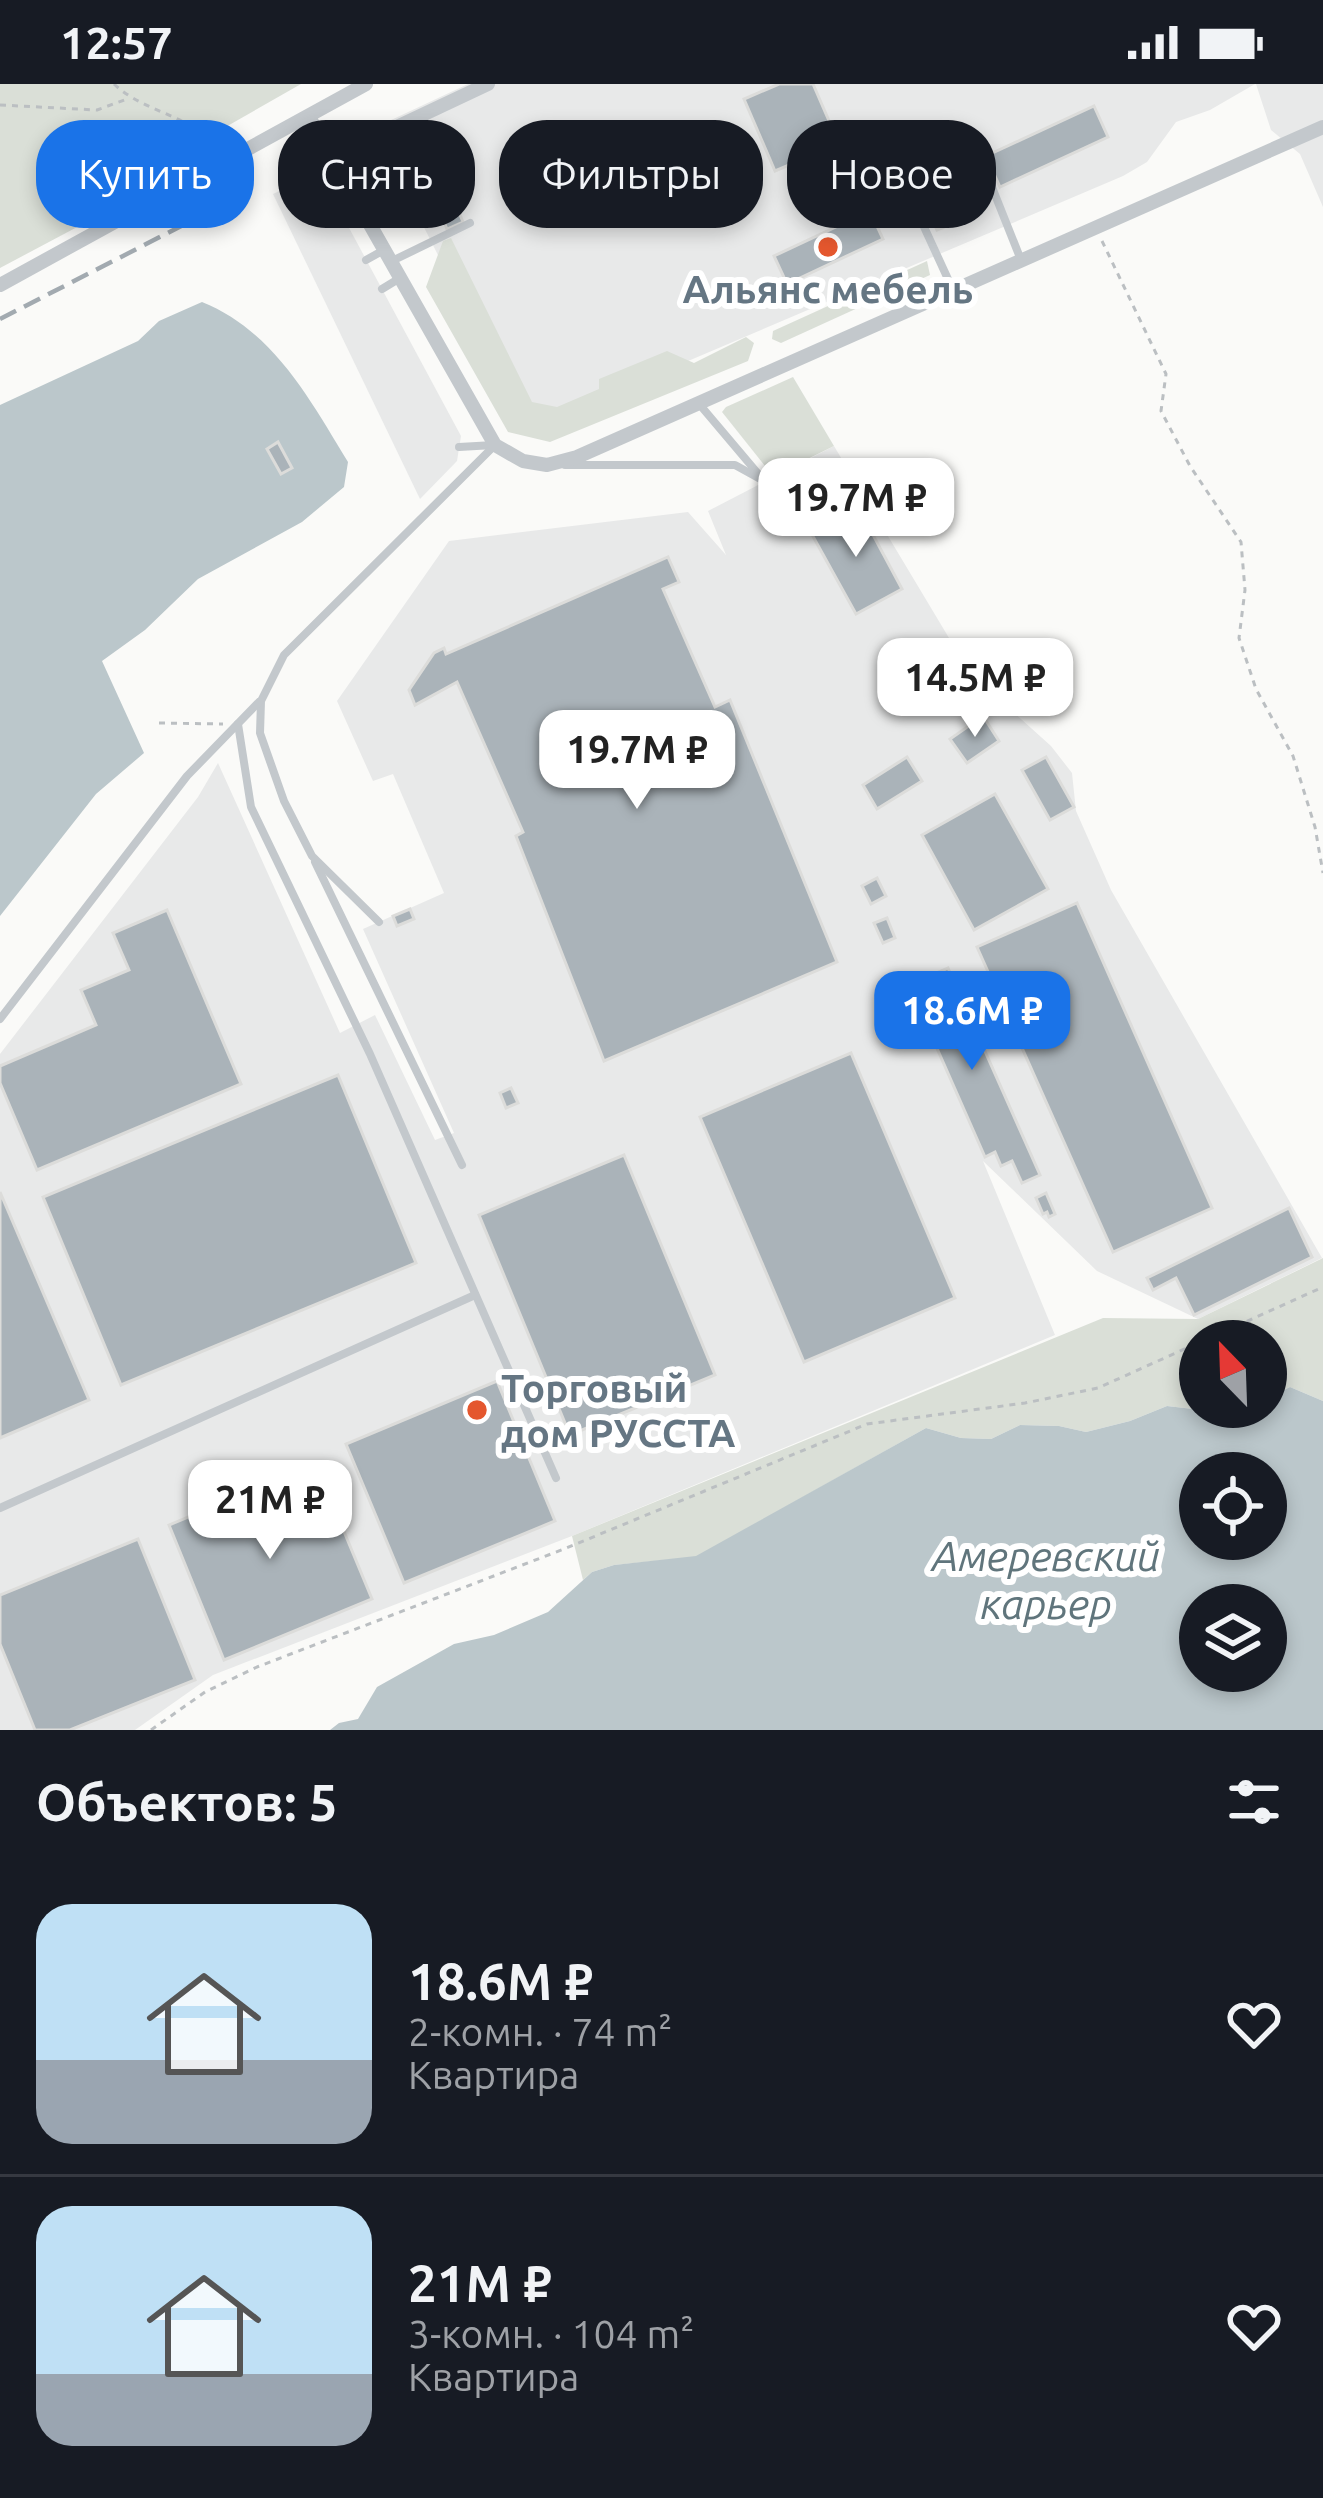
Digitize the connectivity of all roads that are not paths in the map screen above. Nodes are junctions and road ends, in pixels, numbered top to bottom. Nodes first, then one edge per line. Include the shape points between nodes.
1 (366, 84) edge
2 (488, 84) edge
3 (309, 117) junction
4 (311, 120) edge
5 (412, 120) edge
6 (1323, 127) edge
7 (996, 198) edge
8 (372, 228) edge
9 (457, 228) edge
10 (925, 228) edge
11 (387, 255) junction
12 (366, 260) dead end
13 (1021, 261) junction
14 (400, 278) junction
15 (0, 285) edge
16 (382, 289) dead end
17 (954, 291) junction
18 (699, 404) junction
19 (495, 445) junction
20 (460, 447) dead end
21 (547, 465) junction
22 (260, 701) junction
23 (238, 724) junction
24 (312, 856) junction
25 (379, 922) dead end
26 (0, 1019) edge
27 (462, 1165) dead end
28 (475, 1295) junction
29 (556, 1478) dead end
30 (0, 1508) edge

1 - 3 street
2 - 5 street
3 - 4 street
3 - 15 street
6 - 13 street
7 - 13 lane
8 - 11 street
9 - 11 lane
10 - 17 lane
11 - 12 lane
11 - 14 street
13 - 17 street
14 - 16 lane
14 - 19 street
17 - 18 street
18 - 21 street
18 - 21 lane via 764,481 735,465
19 - 20 lane
19 - 21 street
19 - 22 lane via 284,656
22 - 23 lane
22 - 24 lane via 260,733
23 - 26 lane via 187,776
23 - 28 lane via 251,807
24 - 25 lane
24 - 27 lane
28 - 29 lane
28 - 30 lane

